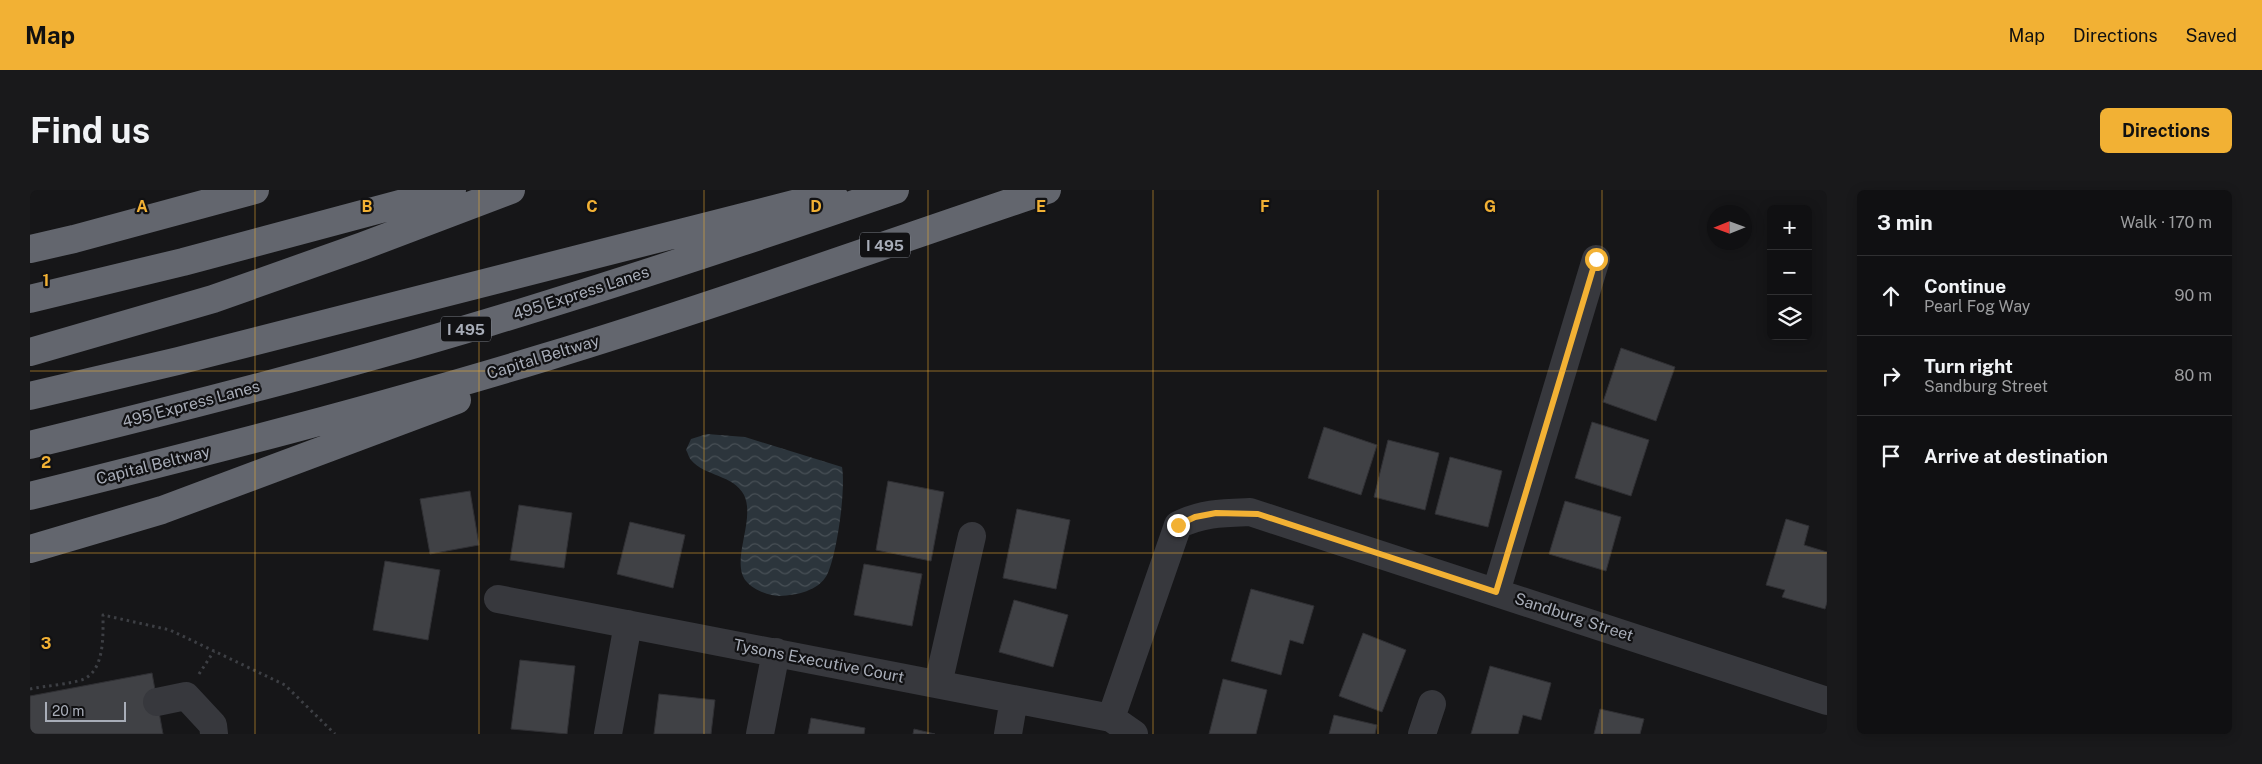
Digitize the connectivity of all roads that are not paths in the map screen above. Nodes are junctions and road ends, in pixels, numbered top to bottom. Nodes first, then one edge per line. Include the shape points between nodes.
1 (256, 190) edge
2 (452, 190) edge
3 (511, 190) edge
4 (848, 190) edge
5 (895, 190) edge
6 (1047, 190) edge
7 (30, 249) edge
8 (1596, 259) dead end
9 (30, 299) edge
10 (723, 300) junction
11 (30, 352) edge
12 (30, 396) edge
13 (30, 445) edge
14 (30, 496) edge
15 (972, 536) dead end
16 (30, 549) edge
17 (1496, 592) junction
18 (498, 599) dead end
19 (628, 624) junction
20 (776, 652) junction
21 (938, 684) junction
22 (1014, 699) junction
23 (1827, 701) edge
24 (157, 702) dead end
25 (1432, 704) dead end
26 (1111, 718) junction
27 (213, 730) edge
28 (608, 734) edge
29 (760, 734) edge
30 (1008, 734) edge
31 (1134, 734) edge
32 (1422, 734) edge

1 - 7 highway
2 - 9 highway
3 - 11 highway via 213,299
4 - 12 highway
5 - 13 highway, 495 Express Lanes / I 495 via 750,240 490,322 223,397
6 - 10 highway, Capital Beltway / I 495
8 - 17 street
10 - 14 highway, Capital Beltway / I 495 via 547,357 380,405
10 - 16 highway via 206,494 114,526
15 - 21 street
17 - 23 street, Sandburg Street
17 - 26 street, Sandburg Street via 1258,514 1216,513 1195,517 1178,525
18 - 19 street, Tysons Executive Court
19 - 20 street, Tysons Executive Court
19 - 28 street
20 - 21 street, Tysons Executive Court
20 - 29 street
21 - 22 street, Tysons Executive Court
22 - 26 street, Tysons Executive Court
22 - 30 street
24 - 27 street via 186,696
25 - 32 street
26 - 31 street, Tysons Executive Court

